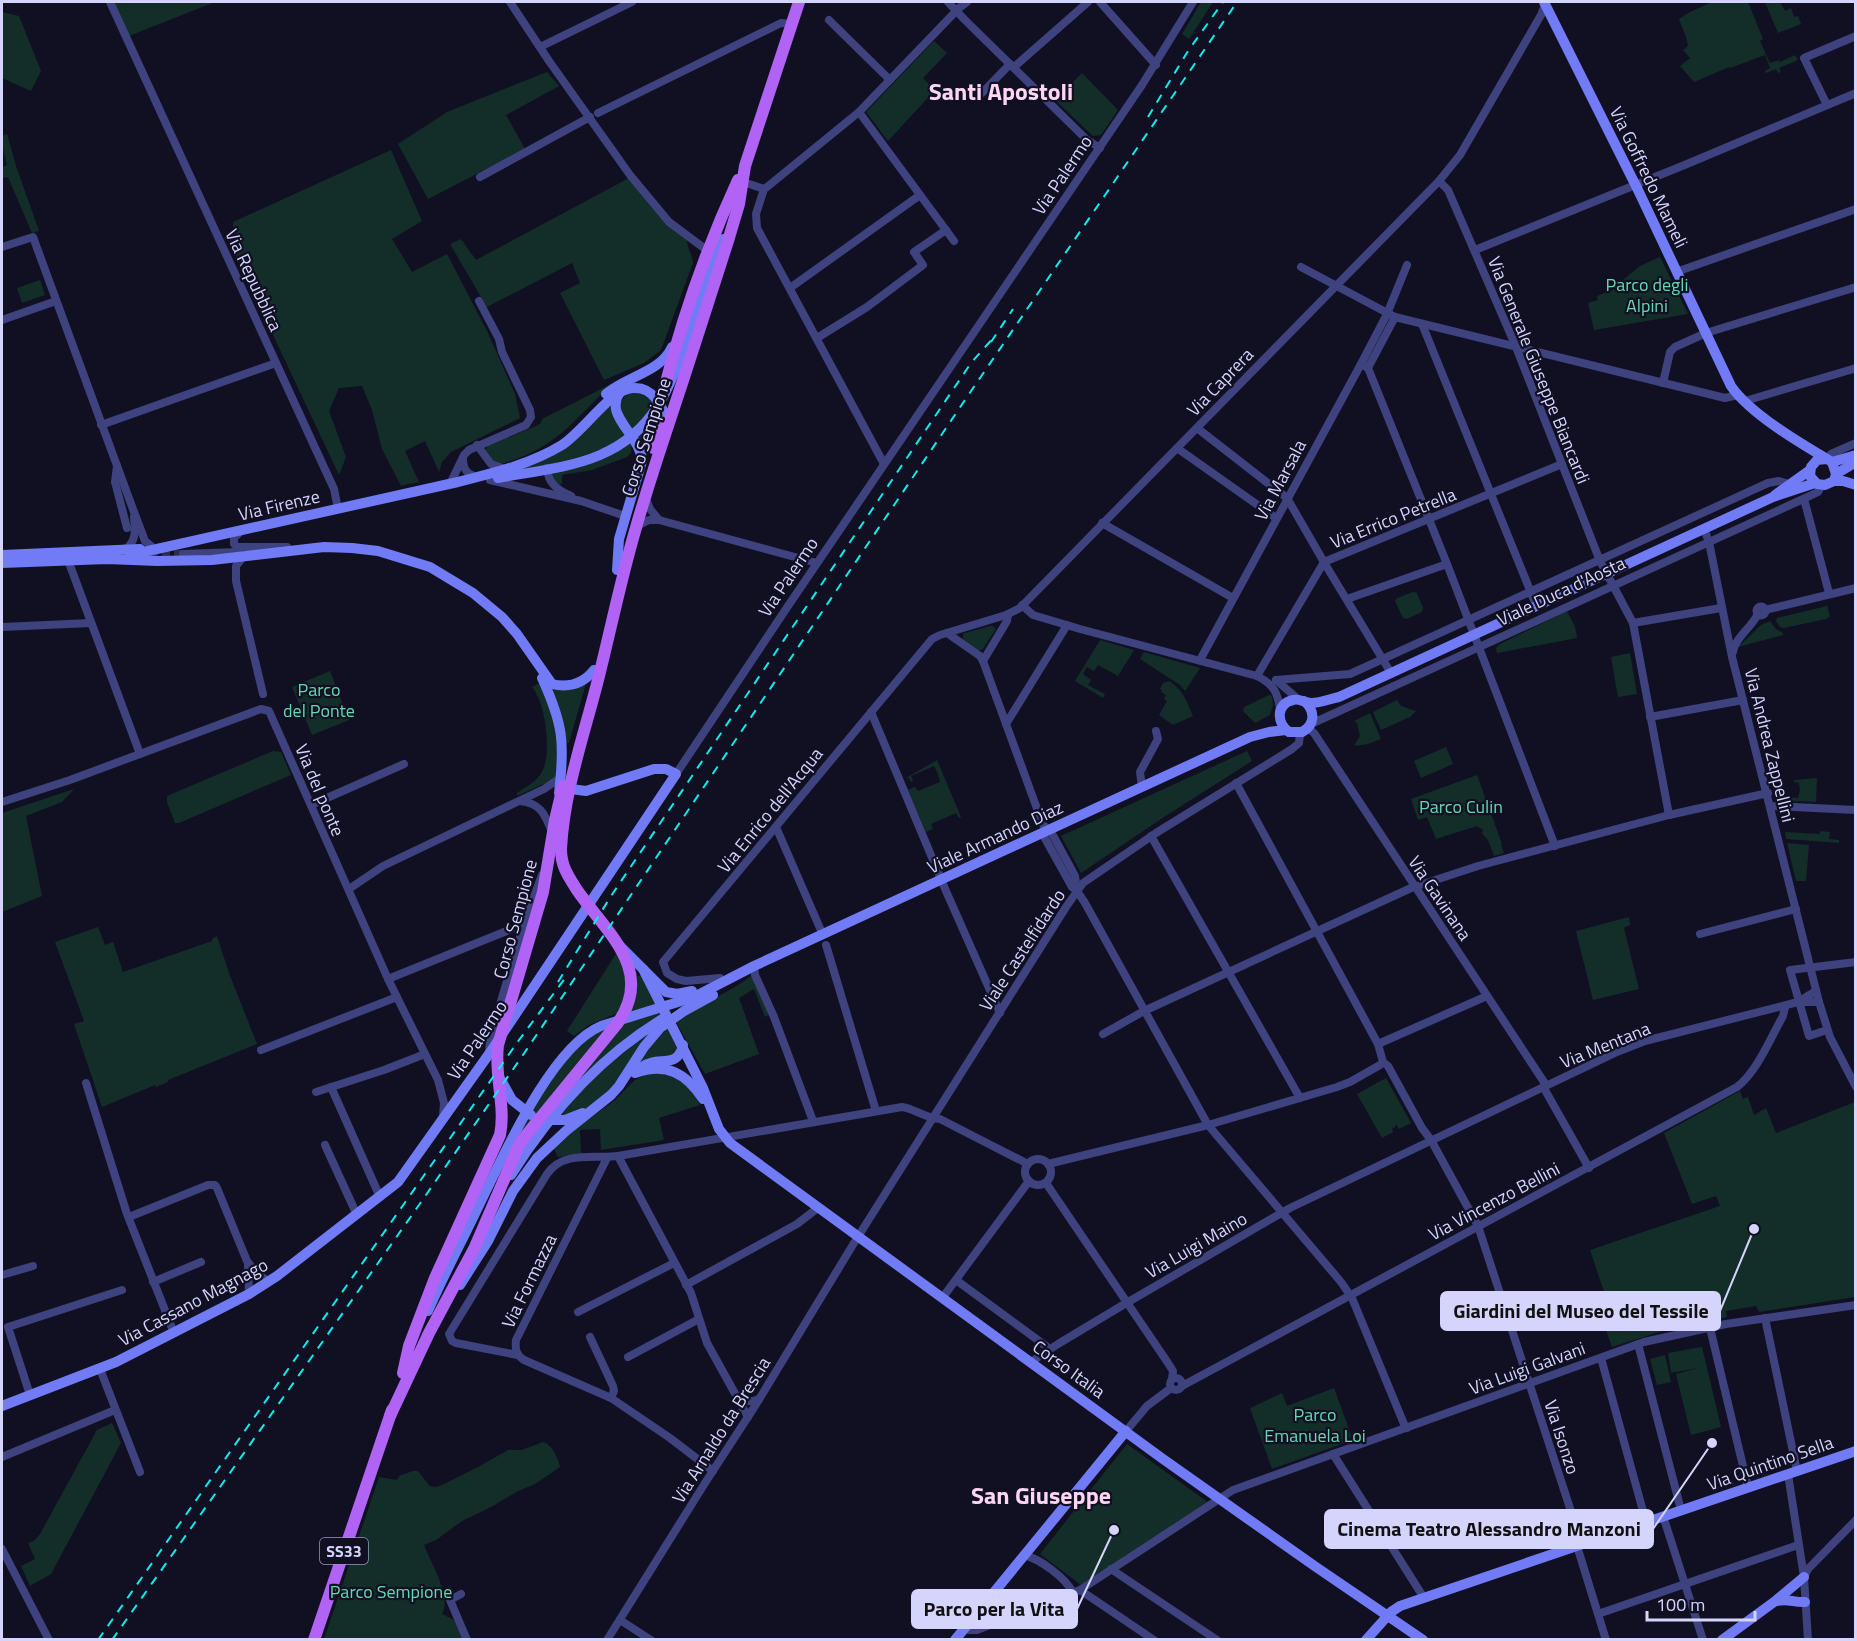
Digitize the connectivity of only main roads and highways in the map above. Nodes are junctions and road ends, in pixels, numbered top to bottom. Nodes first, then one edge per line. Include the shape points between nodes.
1 (799, 2) edge
2 (1546, 2) edge
3 (745, 168) junction
4 (742, 185) junction
5 (679, 333) junction
6 (664, 390) dead end
7 (621, 392) junction
8 (662, 424) junction
9 (1797, 442) junction
10 (1856, 455) edge
11 (1829, 460) junction
12 (1856, 462) edge
13 (522, 463) junction
14 (1811, 468) junction
15 (1835, 477) junction
16 (454, 483) junction
17 (1819, 484) junction
18 (1856, 485) edge
19 (1773, 497) junction
20 (152, 549) junction
21 (2, 555) edge
22 (107, 559) junction
23 (2, 563) edge
24 (617, 570) junction
25 (534, 658) junction
26 (594, 670) junction
27 (1339, 697) junction
28 (1301, 700) junction
29 (1280, 712) junction
30 (1301, 727) junction
31 (1250, 737) junction
32 (571, 789) junction
33 (555, 820) junction
34 (618, 944) junction
35 (754, 966) junction
36 (643, 969) junction
37 (729, 987) junction
38 (683, 1045) junction
39 (497, 1068) junction
40 (636, 1073) junction
41 (619, 1086) junction
42 (602, 1103) junction
43 (710, 1109) junction
44 (408, 1169) joint
45 (502, 1188) junction
46 (429, 1334) junction
47 (405, 1370) junction
48 (2, 1406) edge
49 (390, 1416) junction
50 (1126, 1431) junction
51 (1856, 1451) edge
52 (1804, 1577) road end
53 (1774, 1602) junction
54 (1805, 1602) road end
55 (1388, 1615) junction
56 (314, 1640) edge
57 (955, 1640) edge
58 (1366, 1640) edge
59 (1423, 1640) edge
60 (1722, 1640) edge

1 - 3 main road, Corso Sempione
2 - 9 main road, Via Goffredo Mameli via 1728,381 1741,398
3 - 4 main road, Corso Sempione
3 - 5 main road, Corso Sempione via 708,251
4 - 8 main road, Corso Sempione via 728,241
4 - 16 main road via 671,383 653,416 619,446 600,456 490,480
5 - 6 main road, Corso Sempione
5 - 13 main road via 664,361 614,387 566,434
7 - 8 main road via 638,388 655,398 664,411
7 - 13 main road via 567,442
7 - 24 main road via 615,402 616,410 642,458 619,539
8 - 24 main road, Corso Sempione
8 - 32 main road, Corso Sempione
9 - 11 main road, Via Goffredo Mameli
9 - 14 main road, Via Goffredo Mameli via 1809,457
10 - 11 main road
11 - 14 main road via 1816,460
11 - 15 main road
12 - 15 main road
13 - 16 main road
14 - 17 main road via 1811,478
14 - 19 main road, Viale Duca d'Aosta
15 - 17 main road via 1828,484
15 - 18 main road
16 - 20 main road, Via Firenze
17 - 19 main road, Viale Duca d'Aosta
19 - 27 main road, Viale Duca d'Aosta
20 - 21 main road
20 - 22 main road, Via Firenze
22 - 23 main road
22 - 25 main road via 222,559 312,548 378,552 438,571 473,592 513,629
24 - 26 main road, Corso Sempione
25 - 26 main road via 553,684 579,683
25 - 33 main road via 553,702 563,745
26 - 33 main road, Corso Sempione
27 - 28 main road, Viale Duca d'Aosta via 1314,703
27 - 30 main road, Viale Duca d'Aosta
28 - 29 main road via 1286,703
28 - 30 main road via 1311,709
29 - 30 main road via 1281,723
29 - 31 main road, Viale Armando Diaz
30 - 31 main road, Viale Armando Diaz
31 - 35 main road, Viale Armando Diaz via 941,880 825,940
32 - 34 main road, Corso Sempione via 561,856 566,873
32 - 44 main road, Via Palermo via 586,791 658,768 676,774
33 - 39 main road, Corso Sempione via 543,892 498,1046
34 - 36 main road
34 - 45 main road, Corso Sempione via 632,975 624,1012 527,1134
35 - 36 main road via 677,994 666,992
35 - 37 main road
35 - 47 main road via 694,997 595,1028 574,1044 524,1117 443,1279
36 - 38 main road
37 - 41 main road via 660,1028
37 - 45 main road via 678,1009 623,1046 580,1085 532,1142
38 - 40 main road via 676,1059 648,1063
38 - 43 main road
39 - 42 main road via 505,1090 519,1107 537,1118 576,1117
39 - 47 main road, Corso Sempione via 502,1126 499,1140 435,1278
40 - 41 main road
40 - 43 main road via 653,1069 673,1071 691,1084
41 - 42 main road
42 - 46 main road via 537,1158
43 - 50 main road, Corso Italia via 726,1138 762,1167
44 - 48 main road, Via Cassano Magnago via 380,1197 249,1294 100,1369
45 - 46 main road, Corso Sempione
46 - 49 main road, Corso Sempione
47 - 49 main road, Corso Sempione
49 - 56 main road, Corso Sempione / SS33
50 - 55 main road, Corso Italia
50 - 57 main road
51 - 55 main road, Via Quintino Sella via 1395,1608
52 - 53 main road
53 - 54 main road
53 - 60 main road
55 - 58 main road, Via Quintino Sella
55 - 59 main road, Corso Italia

